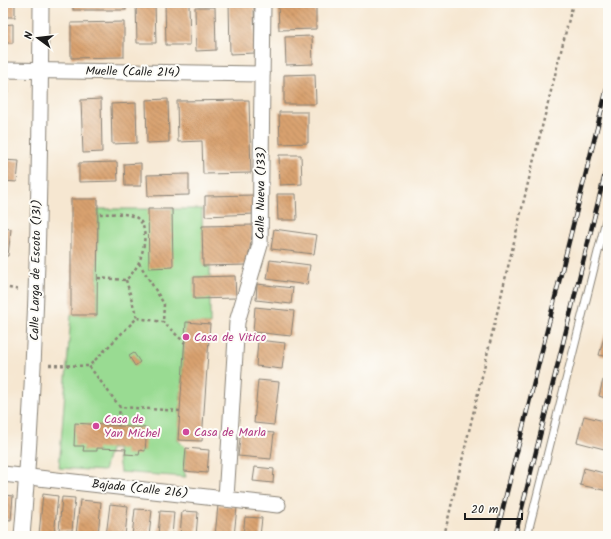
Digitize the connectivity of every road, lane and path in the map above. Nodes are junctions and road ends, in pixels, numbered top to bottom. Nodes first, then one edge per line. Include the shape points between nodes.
1 (41, 3) edge
2 (263, 3) edge
3 (573, 3) edge
4 (3, 70) edge
5 (41, 70) junction
6 (262, 74) junction
7 (608, 212) edge
8 (98, 214) dead end
9 (139, 263) junction
10 (98, 278) dead end
11 (126, 280) junction
12 (138, 318) junction
13 (164, 322) junction
14 (185, 343) dead end
15 (34, 365) junction
16 (89, 366) junction
17 (120, 407) junction
18 (180, 411) dead end
19 (118, 426) dead end
20 (3, 474) edge
21 (27, 477) junction
22 (226, 498) junction
23 (278, 505) dead end
24 (22, 536) edge
25 (444, 536) edge
26 (527, 536) edge

1 - 5 street, Calle Larga de Escoto (131)
2 - 6 street, Calle Nueva (133)
3 - 25 path
4 - 5 street, Muelle (Calle 214)
5 - 6 street, Muelle (Calle 214)
5 - 15 street, Calle Larga de Escoto (131)
6 - 22 street, Calle Nueva (133) via 260,245 238,322
7 - 26 lane
8 - 9 path via 127,214 141,222 144,247
9 - 11 path
9 - 13 path via 164,304
10 - 11 path
11 - 12 path
12 - 13 path
12 - 16 path
13 - 14 path
15 - 16 path
15 - 21 street, Calle Larga de Escoto (131)
16 - 17 path
17 - 18 path
17 - 19 path
20 - 21 street, Bajada (Calle 216)
21 - 22 street, Bajada (Calle 216)
21 - 24 street, Calle Larga de Escoto (131)
22 - 23 street, Bajada (Calle 216)

